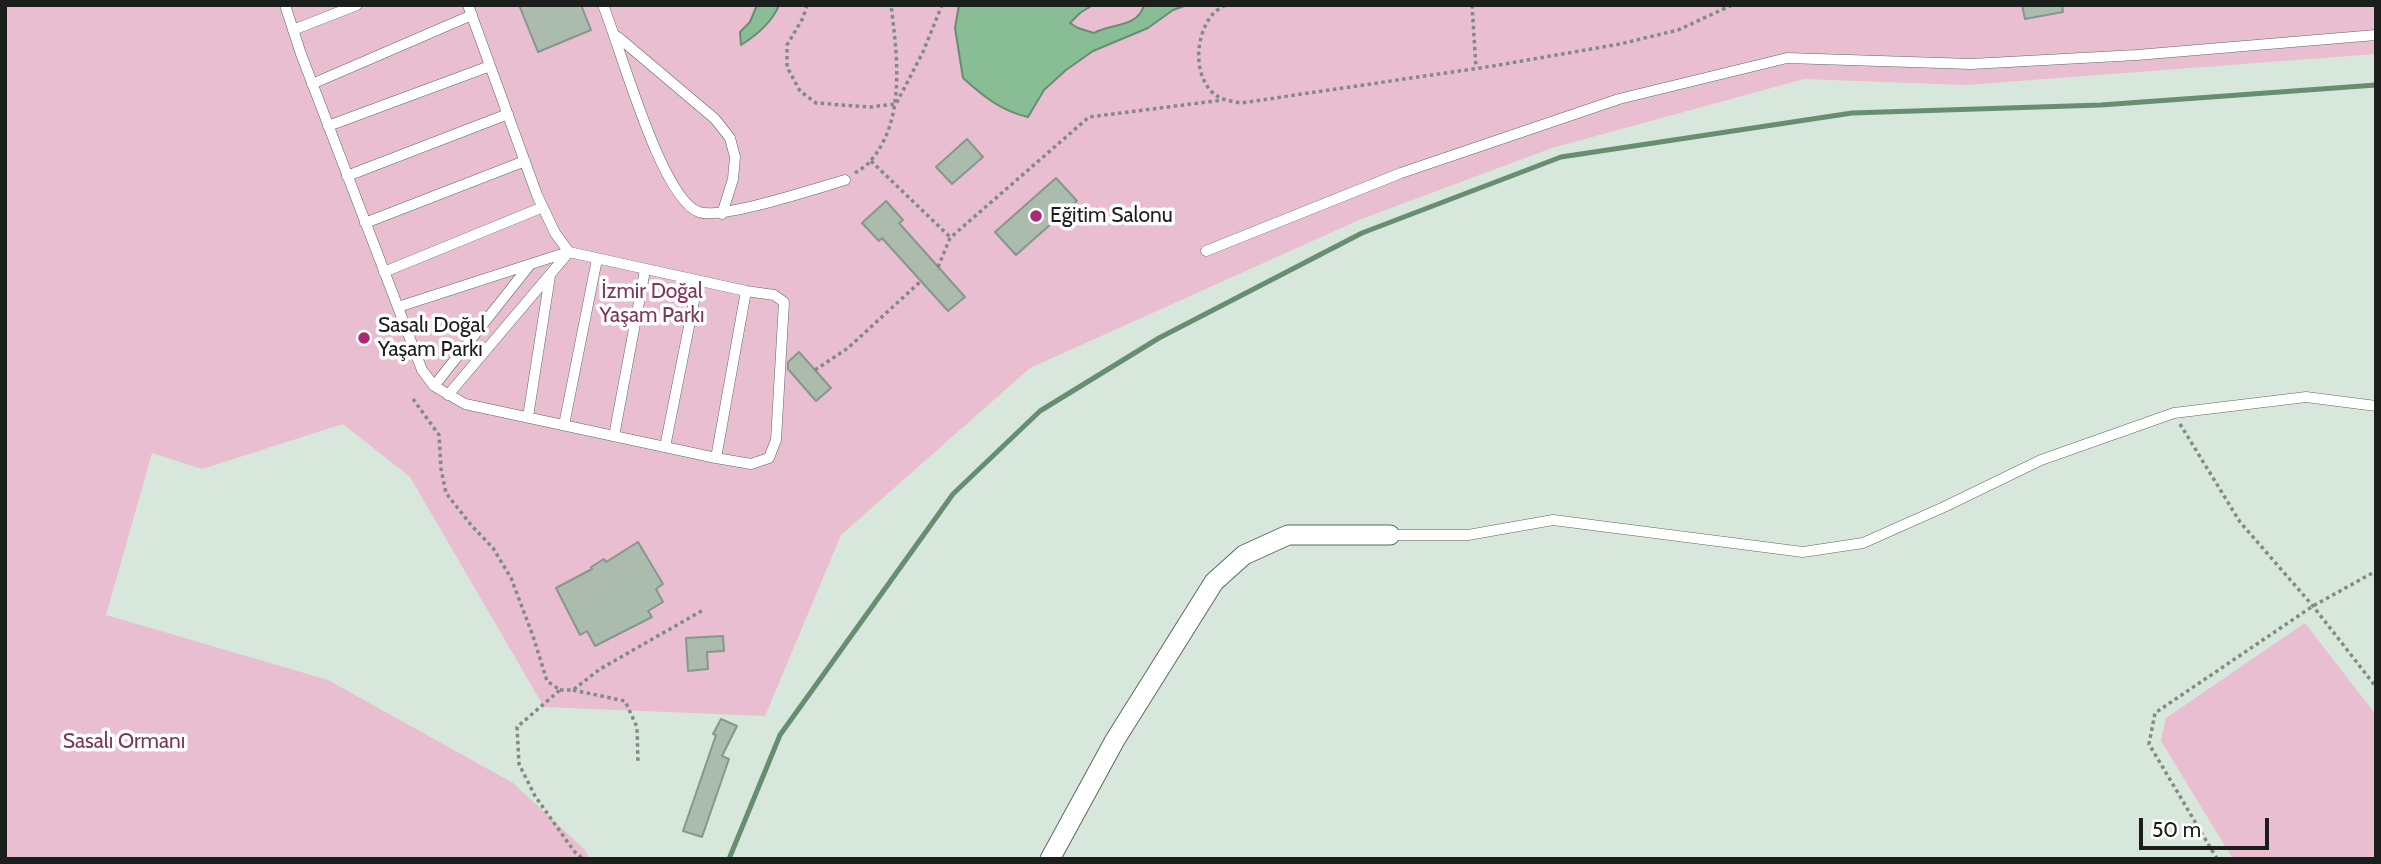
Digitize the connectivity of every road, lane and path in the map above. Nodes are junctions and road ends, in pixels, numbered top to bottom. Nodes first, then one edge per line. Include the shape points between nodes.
1 (285, 5) edge
2 (358, 5) edge
3 (603, 5) edge
4 (807, 5) edge
5 (891, 5) edge
6 (942, 5) edge
7 (1225, 5) edge
8 (1472, 5) edge
9 (1731, 5) edge
10 (470, 10) edge
11 (293, 30) junction
12 (616, 35) junction
13 (2376, 35) edge
14 (490, 66) junction
15 (1476, 68) junction
16 (312, 84) junction
17 (1223, 100) junction
18 (895, 104) junction
19 (508, 114) junction
20 (328, 126) junction
21 (525, 161) junction
22 (872, 161) junction
23 (347, 176) junction
24 (845, 180) joint
25 (543, 207) junction
26 (722, 214) junction
27 (365, 223) junction
28 (950, 238) junction
29 (1206, 251) dead end
30 (569, 252) junction
31 (597, 259) junction
32 (531, 264) junction
33 (938, 267) dead end
34 (645, 270) junction
35 (384, 272) junction
36 (550, 276) junction
37 (698, 281) junction
38 (921, 281) dead end
39 (746, 291) junction
40 (398, 307) junction
41 (815, 370) dead end
42 (434, 386) junction
43 (448, 395) junction
44 (413, 399) dead end
45 (2376, 406) edge
46 (2174, 413) junction
47 (528, 418) junction
48 (564, 425) junction
49 (614, 436) junction
50 (665, 447) junction
51 (716, 458) junction
52 (1390, 536) joint
53 (2376, 571) edge
54 (2313, 606) junction
55 (705, 609) dead end
56 (2376, 687) edge
57 (560, 690) junction
58 (573, 690) junction
59 (638, 763) dead end
60 (583, 859) edge
61 (1050, 859) edge
62 (2217, 859) edge

1 - 11 lane
2 - 11 lane
3 - 12 lane
4 - 18 path via 787,45 787,67 800,92 816,103
5 - 18 path via 898,57
6 - 18 path
7 - 17 path via 1213,14 1200,36 1199,69 1210,91
8 - 15 path
9 - 15 path via 1678,30
10 - 14 lane
10 - 16 lane
11 - 16 lane
12 - 26 lane via 664,171 679,196 698,212
12 - 26 lane via 715,119 730,138 736,157
13 - 29 lane via 1971,64 1787,58 1606,103 1401,173
14 - 19 lane
14 - 20 lane
15 - 17 path via 1241,103
16 - 20 lane
17 - 28 path via 1089,117
18 - 22 path via 884,141
19 - 21 lane
19 - 23 lane
20 - 23 lane
21 - 25 lane
21 - 27 lane
22 - 24 path
22 - 28 path
23 - 27 lane
24 - 26 lane
25 - 30 lane
25 - 35 lane
27 - 35 lane
28 - 33 path
30 - 31 lane
30 - 32 lane
30 - 36 lane
31 - 34 lane
31 - 48 lane
32 - 40 lane
32 - 42 lane
34 - 37 lane
34 - 49 lane
35 - 40 lane
36 - 43 lane
36 - 47 lane
37 - 39 lane
37 - 50 lane
38 - 41 path via 848,348
39 - 51 lane
39 - 51 lane via 774,295 784,302 776,440 769,457 751,464
40 - 42 lane via 422,370
42 - 43 lane
43 - 47 lane via 465,404
44 - 57 path via 439,435 446,493 493,548 510,578 547,681
45 - 46 lane via 2306,397
46 - 52 lane via 2041,460 1863,543 1803,552 1553,520 1468,535
46 - 54 path via 2240,522
47 - 48 lane
48 - 49 lane
49 - 50 lane
50 - 51 lane
52 - 61 street via 1288,535 1244,555 1213,582 1115,740
53 - 54 path
54 - 56 path
54 - 62 path via 2155,713 2149,744
55 - 58 path via 600,669
57 - 58 path
57 - 60 path via 517,727 519,764 535,796
58 - 59 path via 625,701 637,727

